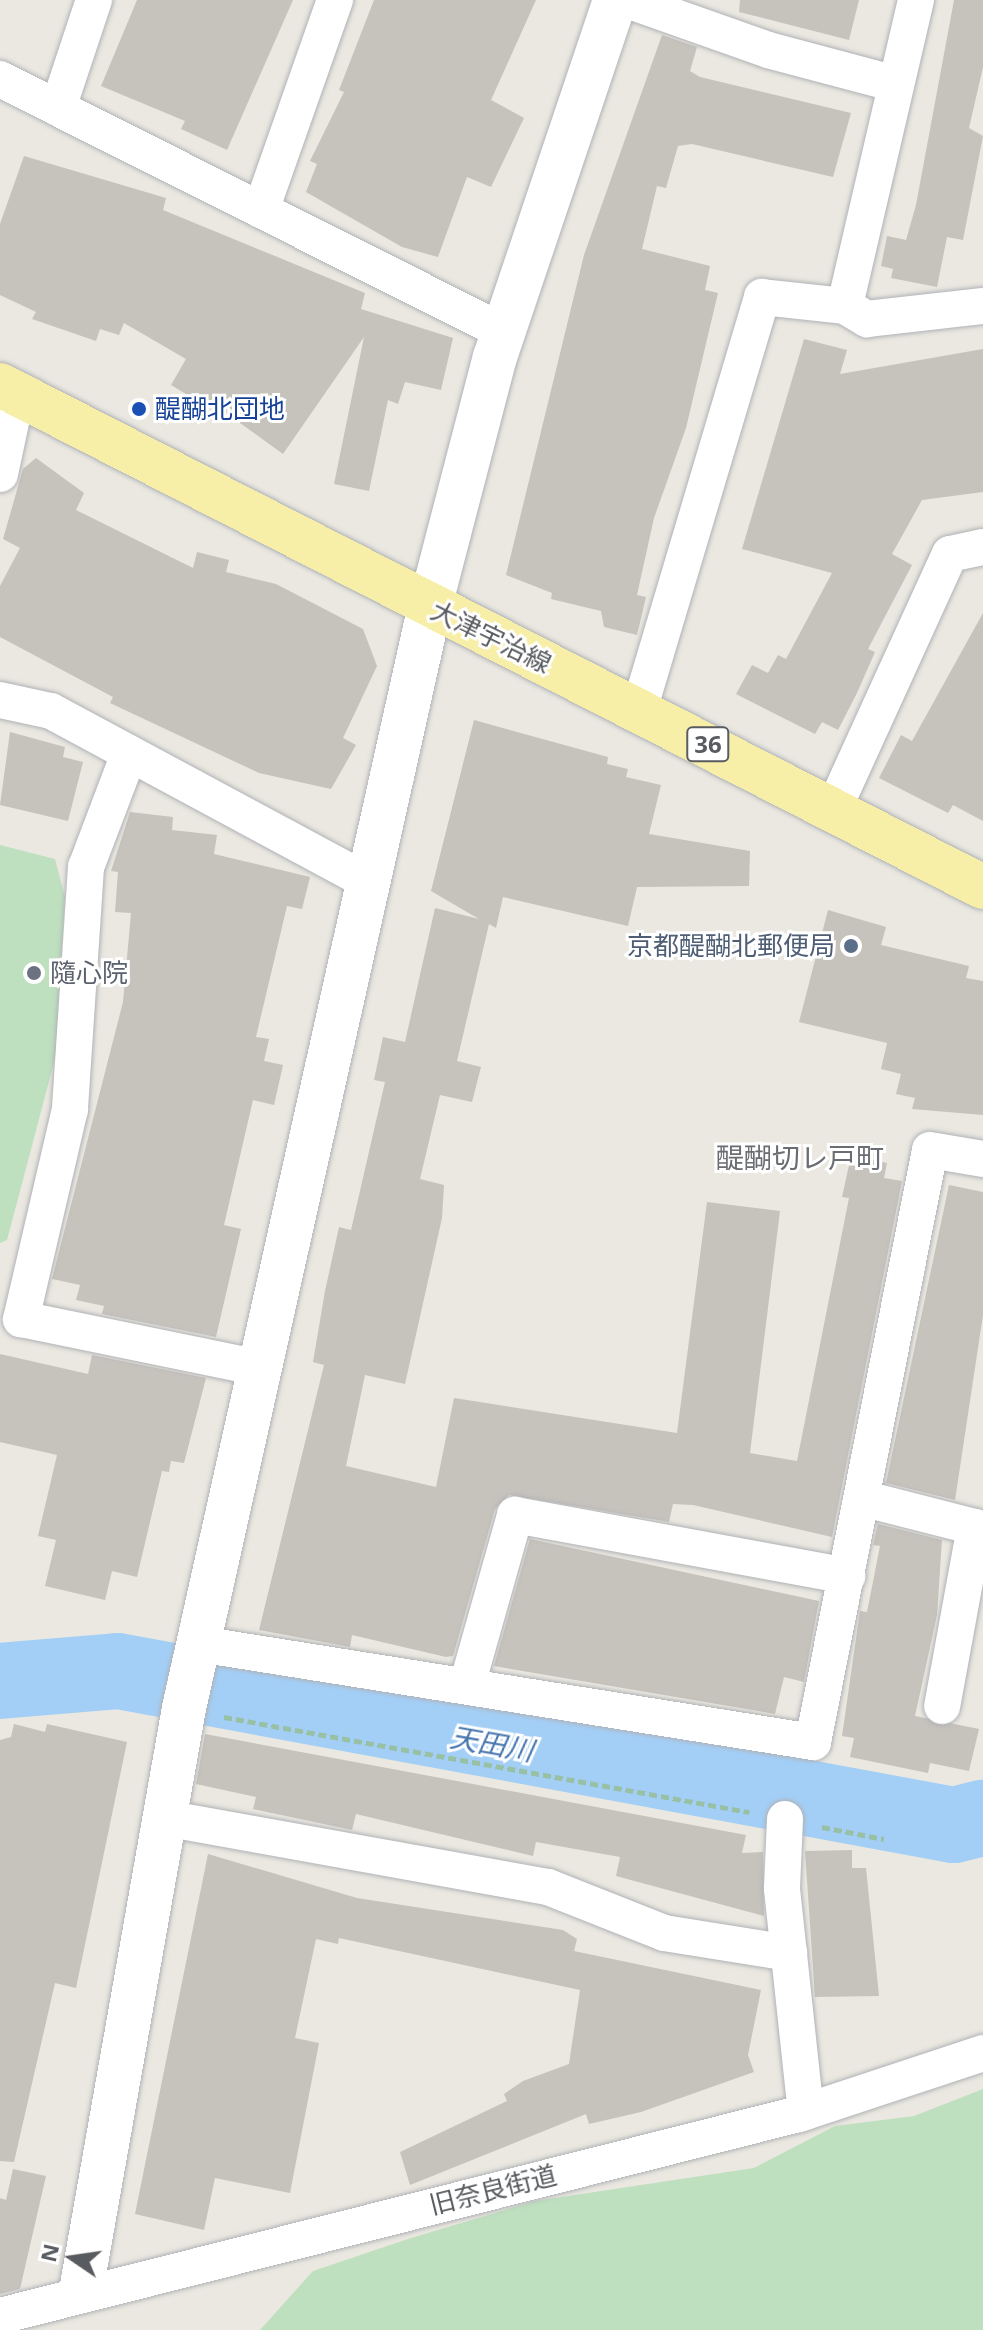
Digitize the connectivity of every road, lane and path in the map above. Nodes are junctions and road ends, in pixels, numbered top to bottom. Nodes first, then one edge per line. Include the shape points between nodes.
1 (94, 0) edge
2 (335, 0) edge
3 (615, 0) edge
4 (627, 0) edge
5 (916, 0) edge
6 (0, 79) edge
7 (892, 83) junction
8 (58, 108) junction
9 (261, 210) junction
10 (845, 306) junction
11 (983, 306) edge
12 (504, 332) junction
13 (9, 390) edge
14 (0, 474) edge
15 (983, 547) edge
16 (430, 606) junction
17 (0, 700) edge
18 (639, 710) junction
19 (129, 754) junction
20 (834, 808) junction
21 (368, 882) junction
22 (983, 887) edge
23 (983, 1159) edge
24 (260, 1368) junction
25 (865, 1499) junction
26 (847, 1576) junction
27 (199, 1644) junction
28 (467, 1685) junction
29 (942, 1706) dead end
30 (184, 1708) junction
31 (164, 1818) junction
32 (785, 1819) junction
33 (884, 1839) dead end
34 (789, 1953) junction
35 (983, 2053) edge
36 (806, 2112) junction
37 (81, 2291) junction
38 (0, 2316) edge

1 - 8 street
2 - 9 street
3 - 12 street
4 - 7 street
5 - 7 street
6 - 8 street
7 - 10 street
8 - 9 street
9 - 12 street
10 - 11 street via 867,319
10 - 18 street via 762,297
12 - 16 street
13 - 14 street
13 - 16 main road, 大津宇治線 / 36
15 - 20 street via 950,554
16 - 18 main road, 大津宇治線 / 36
16 - 21 street
17 - 19 street via 51,711
18 - 20 main road, 大津宇治線 / 36
19 - 21 street
19 - 24 street via 86,867 70,1109 21,1319
20 - 22 main road, 大津宇治線 / 36
21 - 24 street
23 - 25 street via 930,1150
24 - 27 street
25 - 26 street
25 - 29 street via 975,1527
26 - 28 street via 515,1515
26 - 28 street via 813,1742
27 - 28 street
27 - 30 street
30 - 31 street
30 - 32 path
31 - 34 street via 548,1887 664,1933
31 - 37 street
32 - 33 path
32 - 34 street
34 - 36 street
35 - 36 street, 旧奈良街道
36 - 37 street, 旧奈良街道
37 - 38 street, 旧奈良街道

